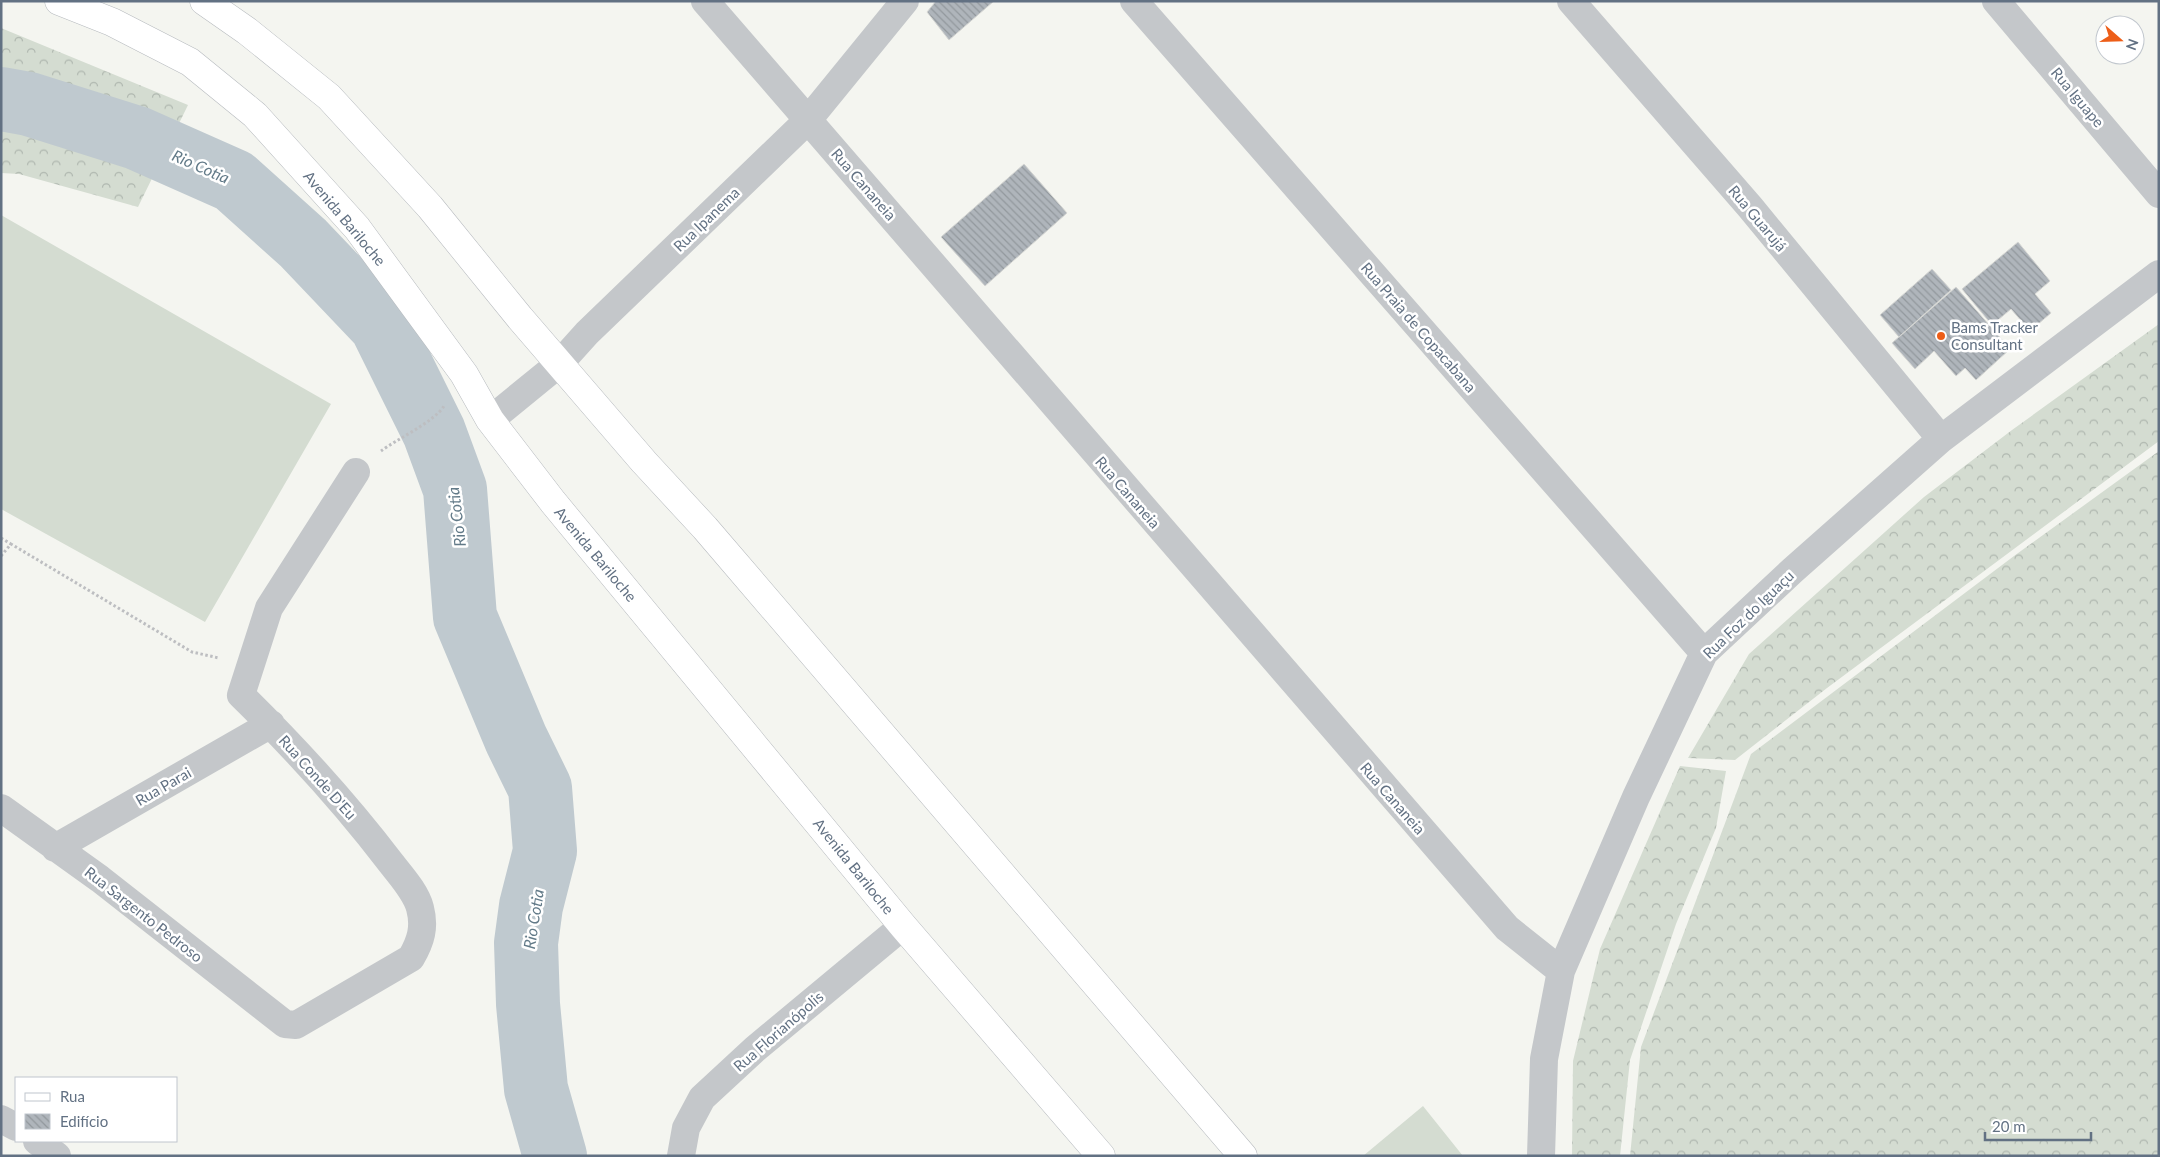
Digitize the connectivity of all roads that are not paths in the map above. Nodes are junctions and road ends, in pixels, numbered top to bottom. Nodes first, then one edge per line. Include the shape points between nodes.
1 (59, 1) edge
2 (204, 1) edge
3 (705, 1) edge
4 (905, 1) edge
5 (1134, 1) edge
6 (1571, 1) edge
7 (1996, 1) edge
8 (808, 120) junction
9 (2159, 194) edge
10 (2159, 274) edge
11 (560, 363) junction
12 (490, 420) junction
13 (1941, 439) junction
14 (356, 472) dead end
15 (1704, 653) junction
16 (271, 724) junction
17 (1, 808) edge
18 (55, 848) junction
19 (903, 926) junction
20 (1561, 971) junction
21 (285, 1024) joint
22 (1, 1118) edge
23 (15, 1126) edge
24 (38, 1142) edge
25 (57, 1156) edge
26 (681, 1156) edge
27 (1102, 1156) edge
28 (1243, 1156) edge
29 (1541, 1156) edge

1 - 12 main road, Avenida Bariloche via 112,22 190,62 255,115 357,228 464,374
2 - 11 main road via 329,96 430,207
3 - 8 street, Rua Cananeia
4 - 8 street, Rua Ipanema
5 - 15 street, Rua Praia de Copacabana
6 - 13 street, Rua Guarujá via 1750,207
7 - 9 street, Rua Iguape
8 - 11 street, Rua Ipanema
8 - 20 street, Rua Cananeia via 1507,928
10 - 13 street, Rua Foz do Iguaçu
11 - 12 street, Rua Ipanema
11 - 28 main road
12 - 19 main road, Avenida Bariloche via 553,502
13 - 15 street, Rua Foz do Iguaçu
14 - 16 street, Rua Conde D'Eu via 269,608 242,695
15 - 20 street, Rua Foz do Iguaçu via 1636,797
16 - 18 street, Rua Parai
16 - 21 street, Rua Conde D'Eu via 370,835 400,874 420,905 424,928 411,958 296,1025
17 - 18 street, Rua Sargento Pedroso
18 - 21 street, Rua Sargento Pedroso via 100,879
19 - 26 street, Rua Florianópolis via 755,1049 702,1098 686,1128
19 - 27 main road, Avenida Bariloche
20 - 29 street, Rua Foz do Iguaçu via 1544,1059
22 - 23 street
24 - 25 street

